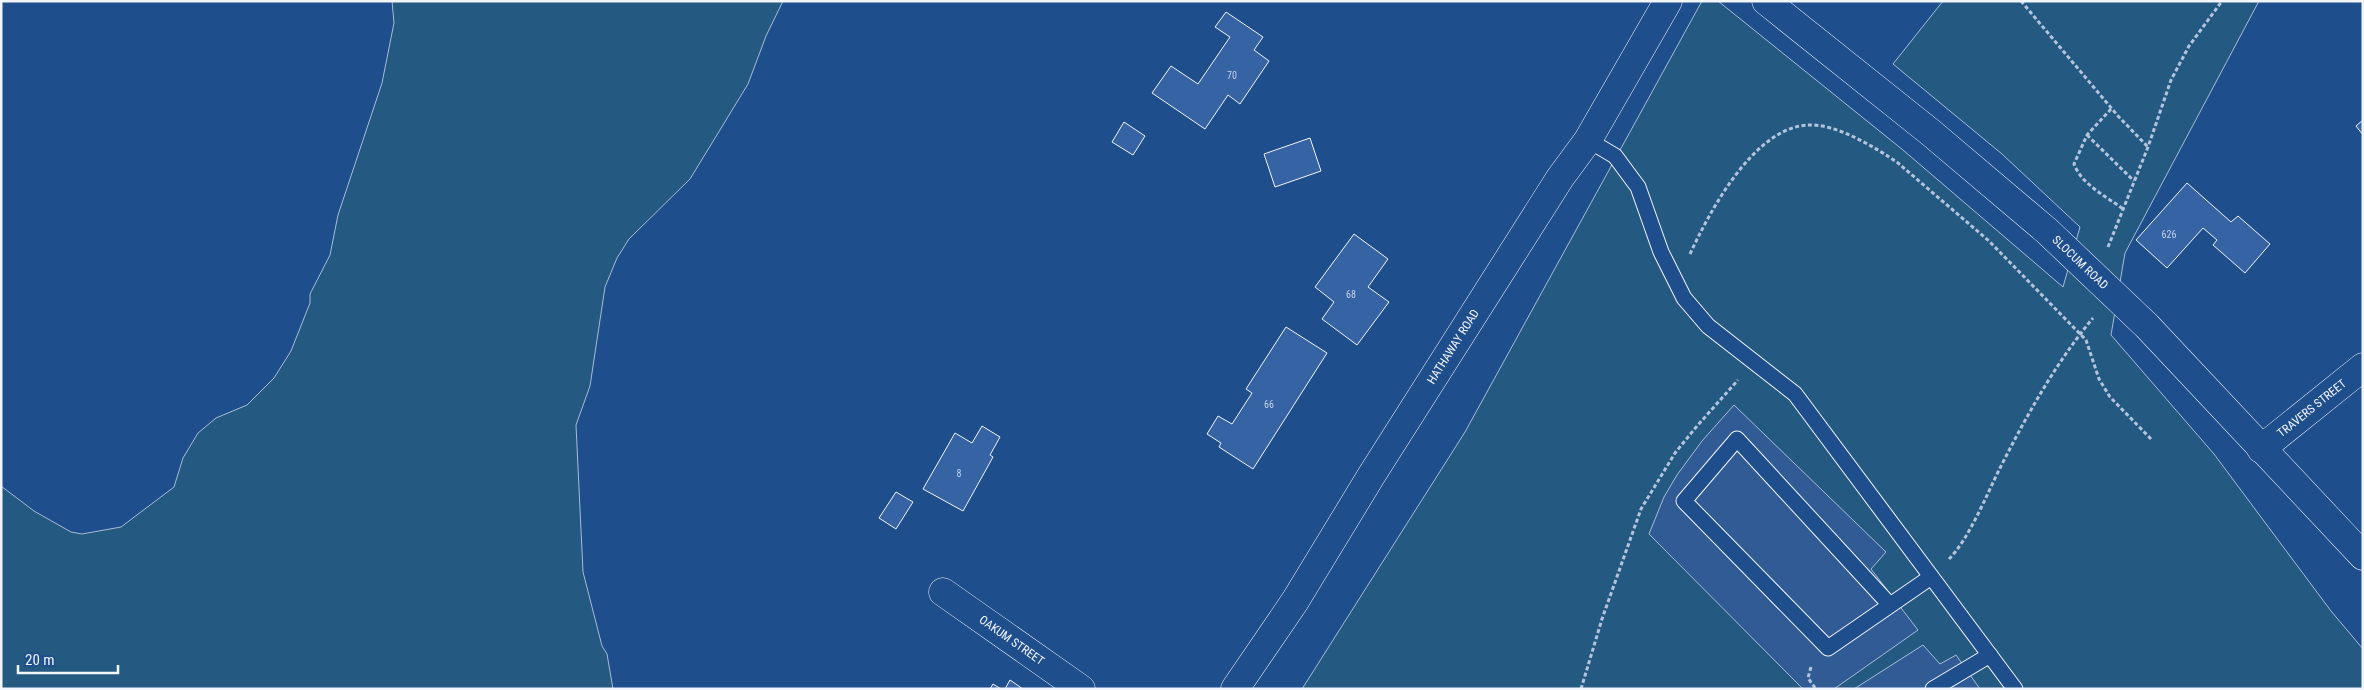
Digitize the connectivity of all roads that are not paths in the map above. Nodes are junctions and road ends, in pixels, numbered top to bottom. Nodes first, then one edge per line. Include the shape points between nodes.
1 (1668, 1) edge
2 (1766, 1) edge
3 (1588, 140) junction
4 (2363, 367) edge
5 (2261, 449) junction
6 (2363, 556) edge
7 (1931, 577) junction
8 (943, 592) dead end
9 (1890, 605) junction
10 (1990, 655) junction
11 (1081, 689) edge
12 (1235, 689) edge
13 (1933, 689) edge
14 (2015, 689) edge

1 - 3 main road, HATHAWAY ROAD
2 - 5 main road, SLOCUM ROAD via 1945,143 2047,231 2147,326
3 - 7 lane via 1615,156 1638,187 1661,252 1684,298 1708,326 1795,394
3 - 12 main road, HATHAWAY ROAD via 1560,178 1371,476 1295,602
4 - 5 main road, TRAVERS STREET
5 - 6 main road, SLOCUM ROAD
7 - 9 lane
7 - 10 lane
8 - 11 main road, OAKUM STREET
9 - 9 lane via 1828,648 1684,501 1737,439
10 - 13 lane
10 - 14 lane

